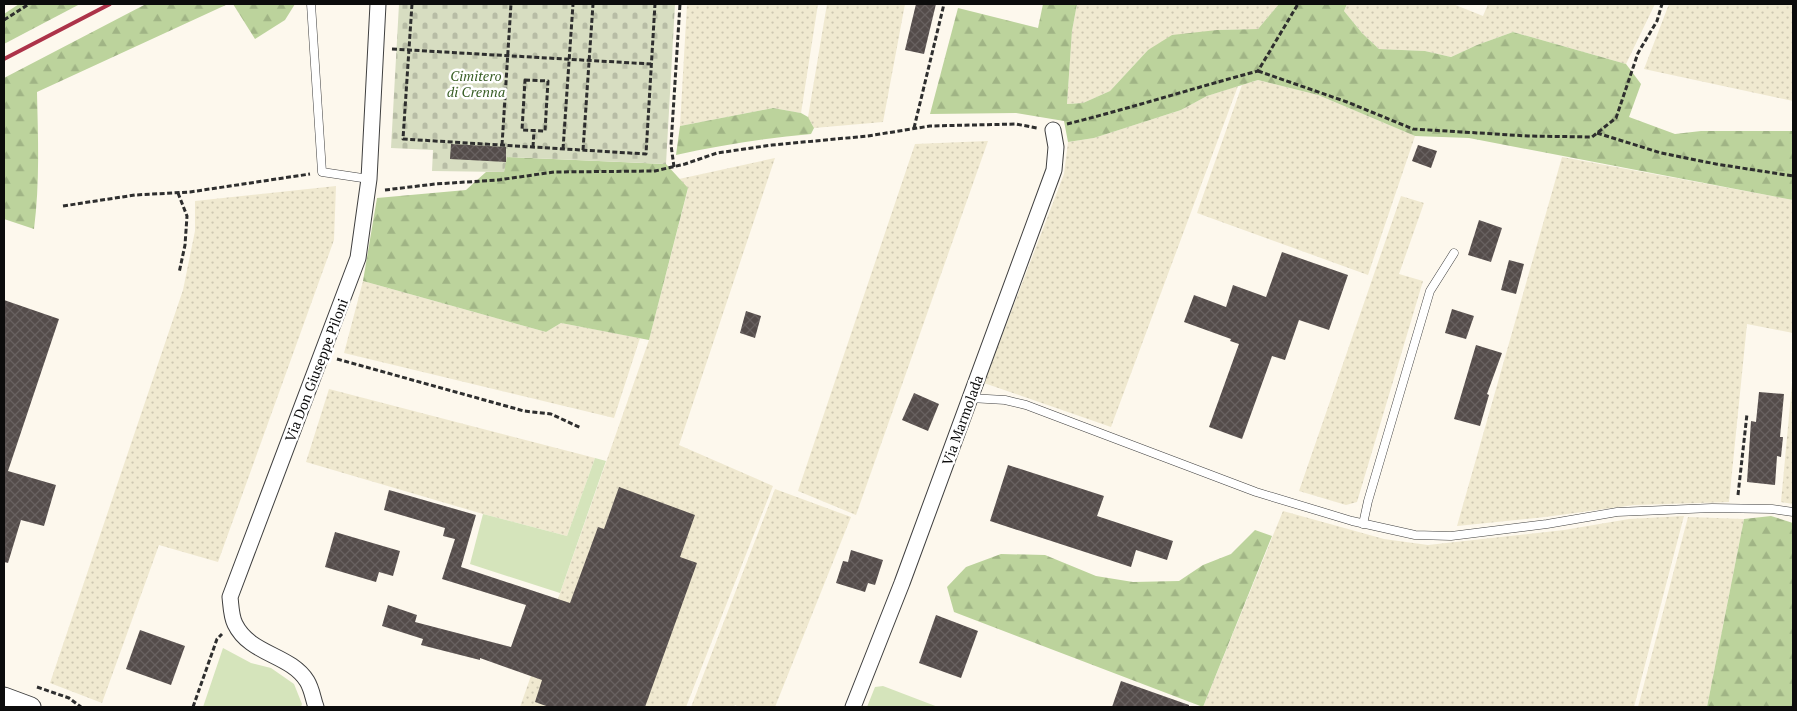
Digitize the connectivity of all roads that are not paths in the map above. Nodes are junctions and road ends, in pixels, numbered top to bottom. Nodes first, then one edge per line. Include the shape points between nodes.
1 (311, 4) edge
2 (378, 4) edge
3 (1053, 130) road end
4 (368, 184) junction
5 (1454, 253) dead end
6 (970, 398) junction
7 (1793, 512) edge
8 (1363, 524) junction
9 (311, 692) junction
10 (4, 697) edge
11 (32, 707) edge
12 (308, 707) edge
13 (316, 707) edge
14 (853, 707) edge

1 - 4 lane via 322,172
2 - 4 street, Via Don Giuseppe Piloni
3 - 6 street, Via Marmolada via 1056,147 1054,170
4 - 9 street, Via Don Giuseppe Piloni via 358,258 230,597 234,623 242,635 268,654 288,663 307,681
5 - 8 lane via 1430,291
6 - 8 lane via 1026,405 1256,492
6 - 14 street, Via Marmolada
7 - 8 lane via 1736,508 1617,512 1451,536 1415,535
9 - 12 street
9 - 13 street
10 - 11 street

